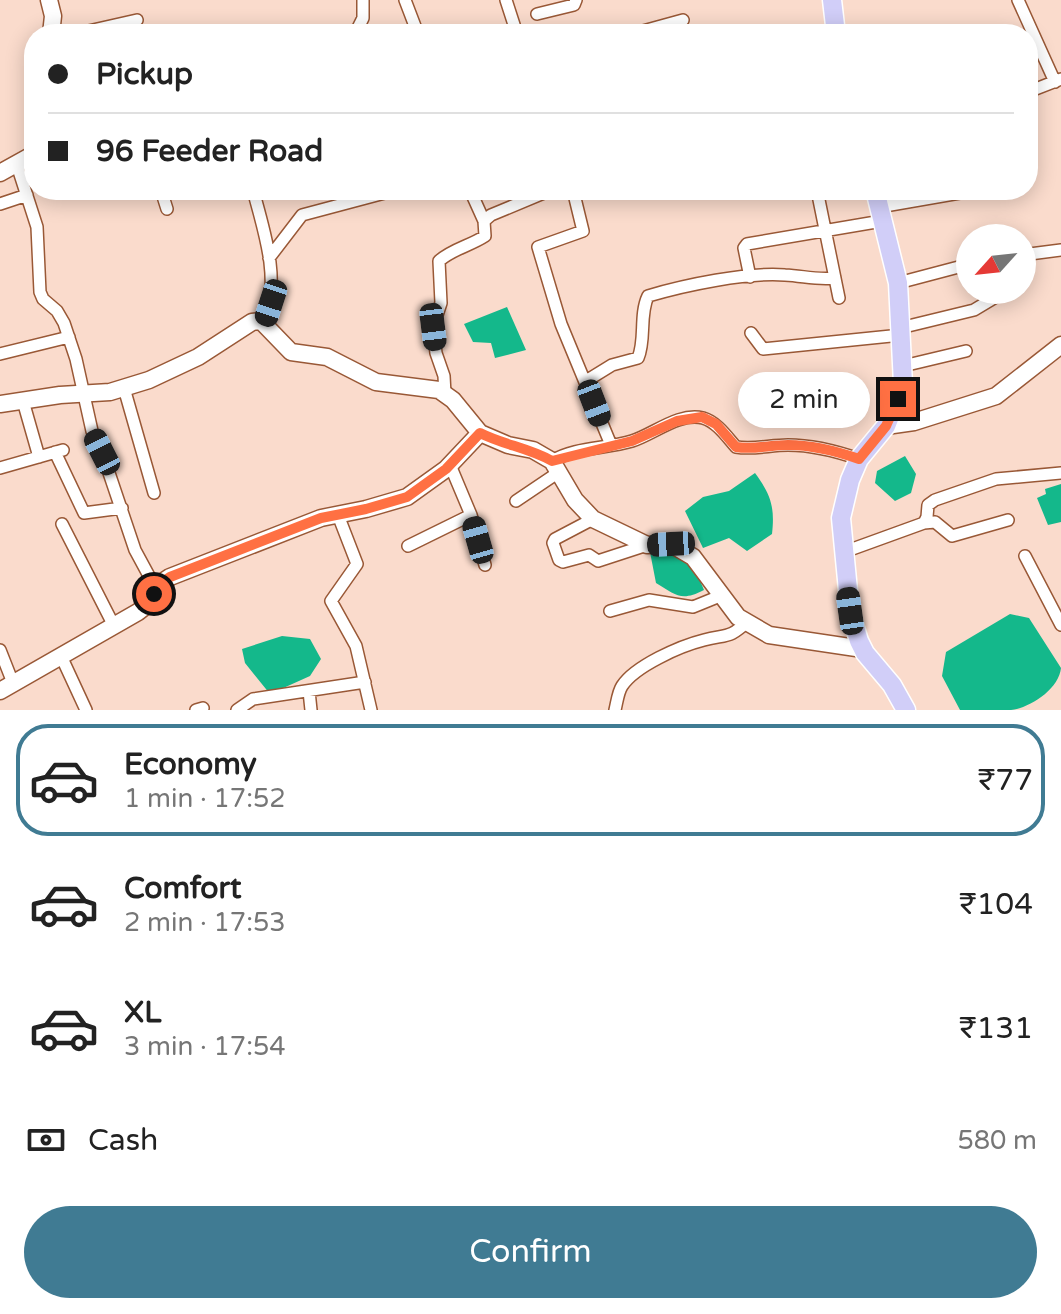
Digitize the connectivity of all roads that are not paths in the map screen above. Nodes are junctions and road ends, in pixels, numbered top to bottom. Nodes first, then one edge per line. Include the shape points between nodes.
1 (49, 0) edge
2 (363, 0) edge
3 (405, 0) edge
4 (506, 0) edge
5 (576, 0) edge
6 (832, 0) edge
7 (1018, 0) edge
8 (537, 14) dead end
9 (137, 20) dead end
10 (683, 20) dead end
11 (52, 24) edge
12 (119, 24) edge
13 (360, 24) edge
14 (414, 24) edge
15 (514, 24) edge
16 (668, 24) edge
17 (835, 24) edge
18 (1030, 24) edge
19 (1038, 40) edge
20 (1058, 81) edge
21 (1038, 88) edge
22 (24, 160) edge
23 (17, 165) junction
24 (0, 173) edge
25 (24, 186) edge
26 (24, 196) edge
27 (29, 200) edge
28 (164, 200) edge
29 (255, 200) edge
30 (358, 200) edge
31 (475, 200) edge
32 (518, 200) edge
33 (575, 200) edge
34 (819, 200) edge
35 (916, 200) edge
36 (0, 204) edge
37 (879, 206) edge
38 (167, 209) dead end
39 (484, 221) junction
40 (825, 229) junction
41 (1061, 250) edge
42 (1036, 253) edge
43 (269, 258) junction
44 (956, 268) edge
45 (750, 277) junction
46 (835, 278) junction
47 (898, 283) junction
48 (839, 298) dead end
49 (984, 304) edge
50 (265, 323) junction
51 (901, 332) junction
52 (751, 333) dead end
53 (69, 337) junction
54 (1061, 345) edge
55 (966, 351) dead end
56 (0, 354) edge
57 (903, 366) junction
58 (586, 381) junction
59 (124, 388) junction
60 (82, 394) junction
61 (445, 394) junction
62 (23, 401) junction
63 (0, 404) edge
64 (886, 426) junction
65 (480, 433) junction
66 (611, 445) junction
67 (39, 457) junction
68 (859, 459) junction
69 (450, 465) junction
70 (555, 466) junction
71 (0, 468) edge
72 (1061, 473) edge
73 (154, 493) dead end
74 (516, 501) dead end
75 (122, 508) junction
76 (338, 515) junction
77 (471, 515) junction
78 (593, 519) junction
79 (1008, 520) dead end
80 (924, 523) junction
81 (62, 524) dead end
82 (647, 545) junction
83 (408, 546) dead end
84 (844, 552) junction
85 (1025, 556) dead end
86 (485, 565) dead end
87 (155, 587) junction
88 (720, 596) junction
89 (610, 611) dead end
90 (748, 621) junction
91 (1061, 625) edge
92 (114, 626) junction
93 (863, 649) junction
94 (0, 650) edge
95 (61, 656) junction
96 (365, 682) junction
97 (6, 687) edge
98 (309, 691) junction
99 (86, 710) edge
100 (237, 710) edge
101 (311, 710) edge
102 (371, 710) edge
103 (615, 710) edge
104 (906, 710) edge

1 - 11 street
2 - 13 street
3 - 14 street
4 - 15 street
5 - 8 street via 574,5
6 - 17 main road
7 - 18 street
9 - 12 street
10 - 16 street
19 - 20 street
20 - 21 street
22 - 23 street
23 - 24 street
23 - 25 street
26 - 36 street
27 - 53 street via 37,227 40,292
28 - 38 street
29 - 43 street
30 - 43 street via 302,215
31 - 39 street
32 - 39 street
33 - 58 street via 583,231 538,247 561,324
34 - 40 street
35 - 37 street
37 - 40 street
37 - 47 main road
39 - 61 street via 485,236 439,261 441,303 433,327
40 - 45 street via 747,244
40 - 46 street
41 - 42 street
43 - 50 street via 271,303
44 - 47 street
45 - 46 street
45 - 58 street via 648,296 638,358 612,365
46 - 48 street
47 - 51 main road
49 - 51 street
50 - 59 street via 252,322 175,369
50 - 61 street via 291,352 327,357 376,382
51 - 52 street via 763,349
51 - 57 main road
53 - 56 street
53 - 60 street
54 - 64 street via 996,396
55 - 57 street
57 - 64 main road via 903,384
58 - 66 street
59 - 60 street
59 - 73 street
60 - 62 street
60 - 75 street
61 - 65 street
62 - 63 street
62 - 67 street
64 - 68 main road
65 - 69 street
65 - 70 street via 533,450
66 - 68 street via 702,417 716,424 736,447 788,445
66 - 70 street
67 - 71 street
67 - 75 street via 59,451 84,513
68 - 84 main road via 841,518
69 - 76 street via 407,497
69 - 77 street
70 - 74 street
70 - 78 street
72 - 80 street via 996,479 935,500 928,505
75 - 87 street via 135,550
76 - 87 street
76 - 96 street via 357,564 331,601 356,646
77 - 83 street
77 - 86 street
78 - 82 street
78 - 82 street via 555,539 559,560 589,555 598,561
79 - 80 street via 954,536 935,522
80 - 84 street
81 - 92 street
82 - 88 street via 671,544 693,557
84 - 93 main road via 850,611
85 - 91 street
87 - 92 street via 152,601
88 - 89 street via 693,607 658,599
88 - 90 street
90 - 93 street via 769,635
90 - 103 street via 732,636 673,650 628,678
92 - 95 street
93 - 104 main road
94 - 97 street
95 - 97 street
95 - 99 street
96 - 98 street
96 - 102 street
98 - 100 street via 253,699
98 - 101 street

